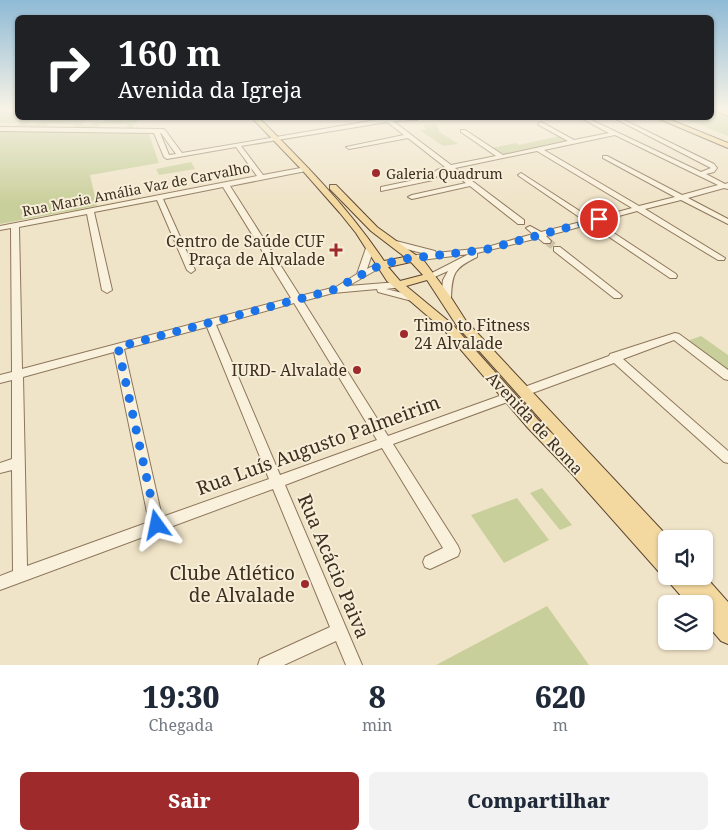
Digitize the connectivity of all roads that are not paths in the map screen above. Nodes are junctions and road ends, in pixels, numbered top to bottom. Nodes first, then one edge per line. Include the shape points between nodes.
1 (160, 141) edge
2 (171, 141) edge
3 (263, 141) edge
4 (278, 141) edge
5 (288, 141) edge
6 (382, 141) edge
7 (417, 141) edge
8 (477, 141) edge
9 (579, 141) edge
10 (632, 141) edge
11 (664, 141) edge
12 (716, 141) edge
13 (574, 142) joint
14 (237, 145) junction
15 (728, 146) edge
16 (349, 147) dead end
17 (538, 149) junction
18 (180, 155) junction
19 (502, 157) junction
20 (605, 157) dead end
21 (452, 167) junction
22 (310, 168) junction
23 (700, 174) junction
24 (521, 176) dead end
25 (262, 177) junction
26 (225, 184) junction
27 (472, 184) junction
28 (727, 186) edge
29 (384, 189) dead end
30 (160, 197) junction
31 (412, 197) dead end
32 (682, 197) junction
33 (638, 209) junction
34 (90, 210) junction
35 (592, 221) junction
36 (521, 222) dead end
37 (728, 222) edge
38 (15, 225) junction
39 (0, 228) edge
40 (530, 228) dead end
41 (539, 235) junction
42 (547, 242) tunnel mouth
43 (392, 243) junction
44 (370, 248) junction
45 (557, 249) tunnel mouth
46 (484, 250) junction
47 (450, 254) junction
48 (413, 258) junction
49 (721, 258) dead end
50 (458, 262) junction
51 (381, 265) junction
52 (191, 270) dead end
53 (361, 275) junction
54 (430, 276) junction
55 (673, 276) dead end
56 (398, 285) junction
57 (363, 287) junction
58 (108, 290) dead end
59 (333, 290) junction
60 (617, 296) dead end
61 (412, 298) junction
62 (446, 298) junction
63 (298, 300) junction
64 (210, 323) junction
65 (118, 347) junction
66 (614, 357) junction
67 (17, 374) junction
68 (728, 376) edge
69 (0, 379) edge
70 (516, 394) junction
71 (385, 442) junction
72 (728, 458) edge
73 (18, 462) junction
74 (0, 468) edge
75 (277, 482) junction
76 (157, 525) junction
77 (658, 538) edge
78 (658, 557) edge
79 (430, 562) dead end
80 (20, 575) junction
81 (0, 583) edge
82 (684, 585) edge
83 (700, 585) edge
84 (693, 595) edge
85 (728, 616) edge
86 (713, 617) edge
87 (340, 631) junction
88 (728, 634) edge
89 (266, 665) edge
90 (354, 665) edge

1 - 18 street via 167,157
2 - 18 street
3 - 14 street
4 - 22 main road
5 - 22 main road
6 - 16 street
7 - 21 street
8 - 19 street
9 - 13 street
10 - 23 street
11 - 23 street via 714,168
12 - 15 main road
13 - 17 street
14 - 18 street
14 - 25 street
17 - 19 street
17 - 33 street
19 - 21 street
20 - 32 street
21 - 27 street
21 - 29 street via 431,179
22 - 25 street, Rua Maria Amália Vaz de Carvalho
22 - 43 main road
22 - 44 main road
23 - 28 street
24 - 35 street
25 - 26 street, Rua Maria Amália Vaz de Carvalho
26 - 30 street, Rua Maria Amália Vaz de Carvalho
26 - 63 street
27 - 31 street
27 - 36 street
28 - 32 street
30 - 34 street, Rua Maria Amália Vaz de Carvalho
30 - 52 street
32 - 33 street
32 - 37 street
33 - 35 street
33 - 49 street
34 - 38 street, Rua Maria Amália Vaz de Carvalho
34 - 58 street
35 - 41 street
35 - 55 street
38 - 39 street, Rua Maria Amália Vaz de Carvalho
38 - 67 street
40 - 41 street
41 - 42 street
41 - 46 street
43 - 47 street via 424,252
43 - 48 main road
44 - 51 main road
44 - 53 street
45 - 60 street
46 - 47 street
46 - 50 street
47 - 48 street
48 - 51 main road
48 - 54 main road, Avenida de Roma
50 - 54 street
50 - 62 street via 449,274
51 - 53 street
51 - 56 main road, Avenida de Roma
53 - 59 street
54 - 56 main road
54 - 62 main road, Avenida de Roma
56 - 57 street
56 - 61 main road, Avenida de Roma
57 - 59 street
57 - 61 street
59 - 63 street
61 - 70 main road, Avenida de Roma via 448,326
62 - 70 main road, Avenida de Roma via 461,323
63 - 64 street
63 - 71 street
64 - 65 street
64 - 75 street, Rua Acácio Paiva
65 - 67 street
65 - 76 street
66 - 68 street, Rua Luís Augusto Palmeirim via 675,336
66 - 70 street, Rua Luís Augusto Palmeirim
66 - 72 street
67 - 69 street
67 - 73 street
70 - 71 street, Rua Luís Augusto Palmeirim
70 - 77 main road, Avenida de Roma via 575,446
70 - 78 main road, Avenida de Roma
71 - 75 street, Rua Luís Augusto Palmeirim
71 - 79 street via 453,552
73 - 74 street
73 - 80 street
75 - 76 street, Rua Luís Augusto Palmeirim
75 - 87 street, Rua Acácio Paiva
76 - 80 street, Rua Luís Augusto Palmeirim
80 - 81 street, Rua Luís Augusto Palmeirim
82 - 84 main road
83 - 85 main road
86 - 88 main road
87 - 89 street
87 - 90 street, Rua Acácio Paiva

